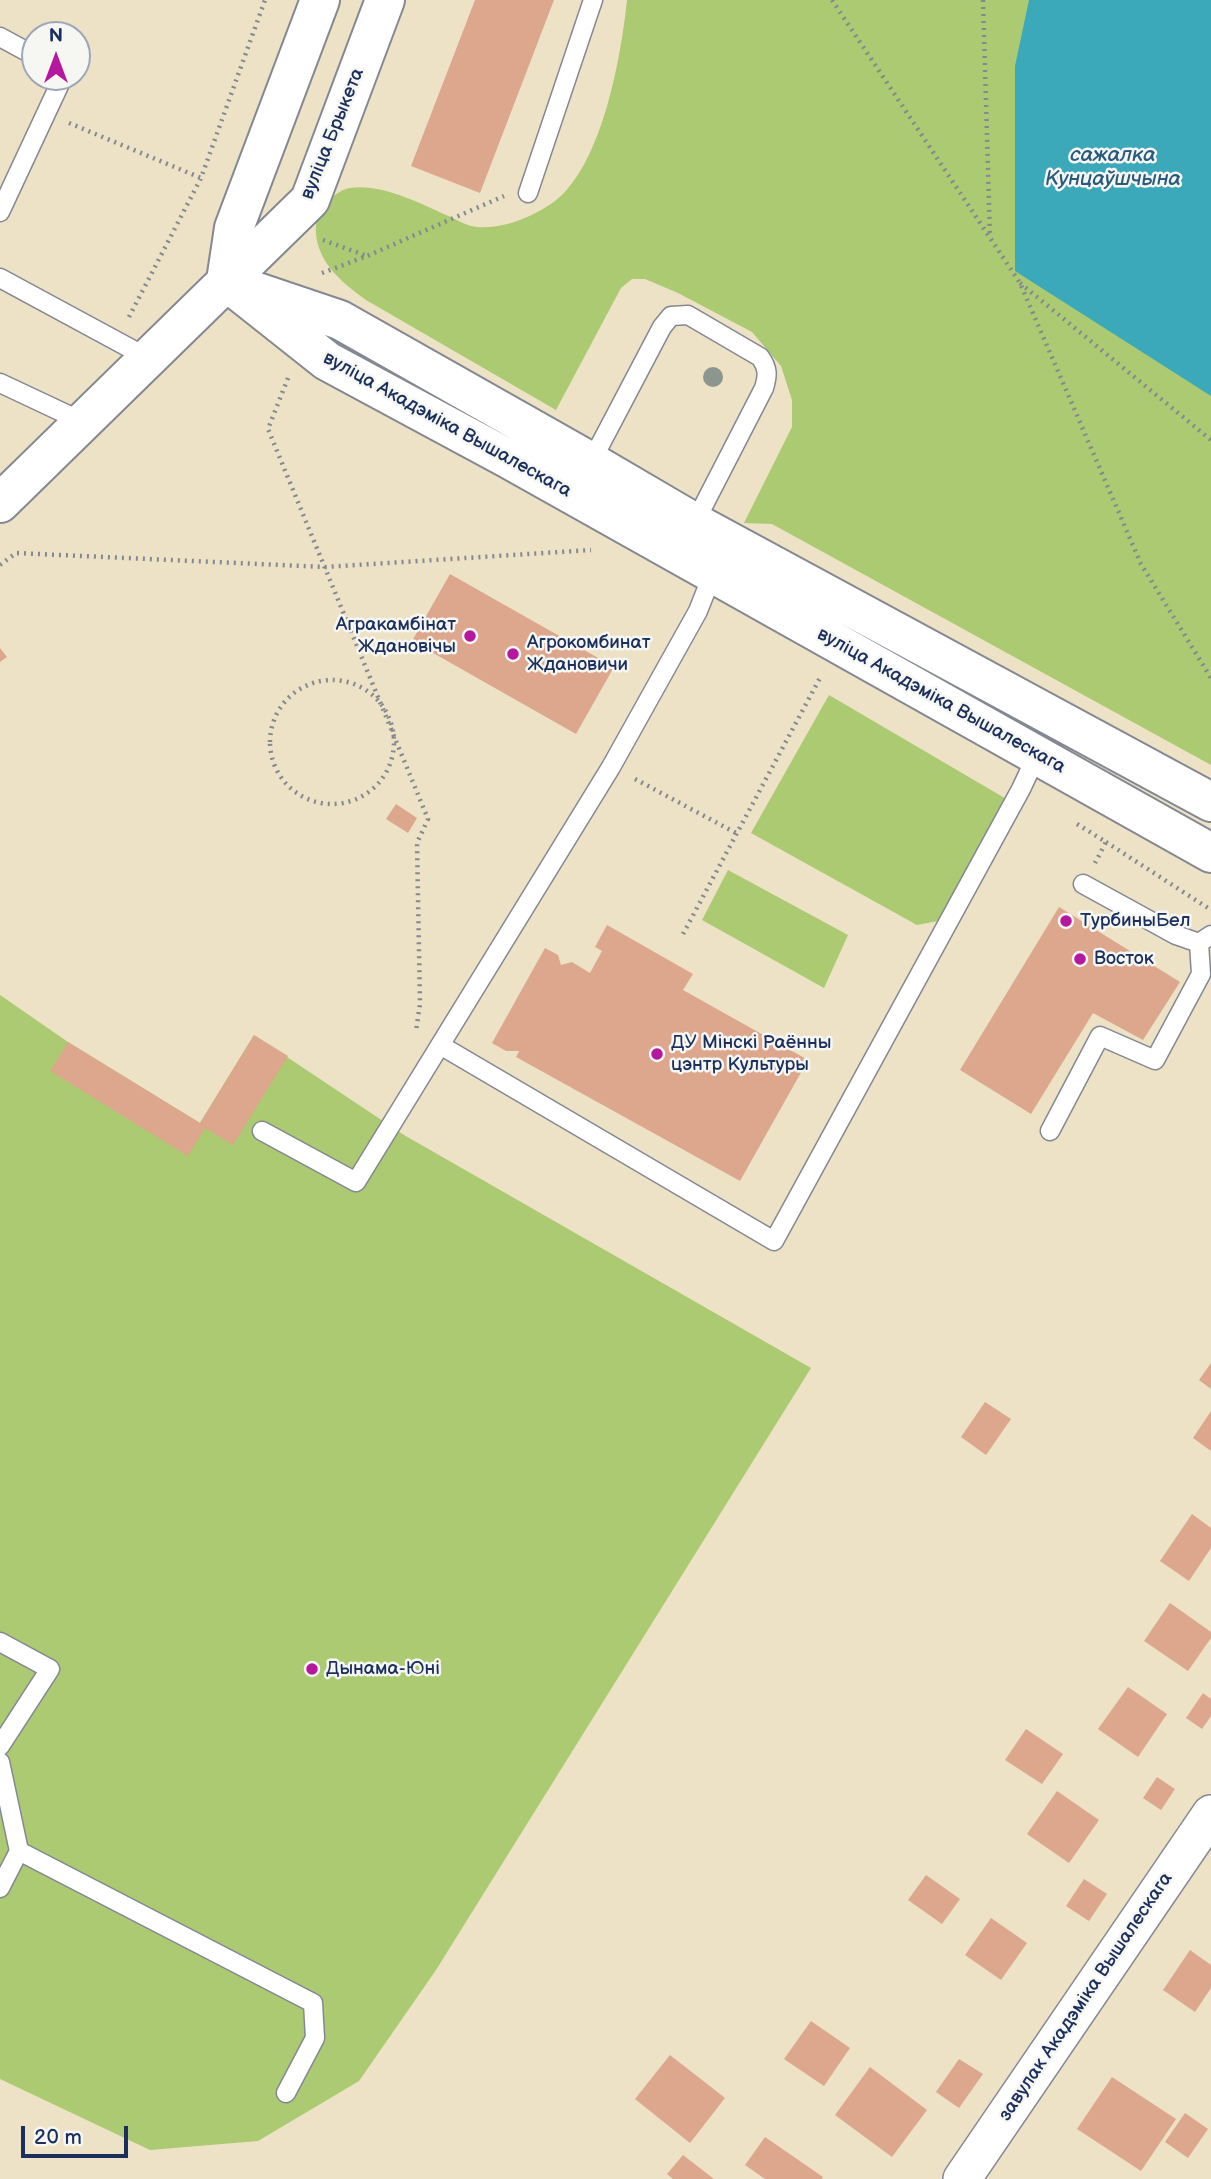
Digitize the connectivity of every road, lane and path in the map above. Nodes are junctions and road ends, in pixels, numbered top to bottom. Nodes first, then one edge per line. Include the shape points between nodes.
1 (265, 0) edge
2 (320, 0) edge
3 (385, 0) edge
4 (593, 0) edge
5 (832, 0) edge
6 (983, 0) edge
7 (0, 37) edge
8 (21, 48) edge
9 (56, 91) edge
10 (46, 113) junction
11 (201, 177) junction
12 (519, 193) joint
13 (0, 212) edge
14 (990, 238) junction
15 (320, 239) dead end
16 (367, 256) junction
17 (321, 274) dead end
18 (0, 278) edge
19 (226, 282) junction
20 (1020, 283) junction
21 (132, 350) junction
22 (288, 377) dead end
23 (0, 383) edge
24 (83, 422) junction
25 (1211, 440) edge
26 (591, 462) junction
27 (572, 495) junction
28 (0, 503) edge
29 (687, 538) junction
30 (591, 550) dead end
31 (0, 565) edge
32 (325, 567) junction
33 (713, 573) junction
34 (810, 671) dead end
35 (1211, 678) edge
36 (381, 704) junction
37 (395, 738) junction
38 (1037, 755) junction
39 (611, 766) junction
40 (1211, 802) edge
41 (1074, 822) dead end
42 (736, 833) junction
43 (1106, 842) junction
44 (1211, 853) edge
45 (1083, 884) joint
46 (1211, 910) edge
47 (683, 934) dead end
48 (1205, 939) edge
49 (414, 1042) dead end
50 (440, 1045) junction
51 (262, 1131) dead end
52 (1050, 1131) dead end
53 (0, 1642) edge
54 (0, 1746) edge
55 (0, 1762) edge
56 (1211, 1814) edge
57 (19, 1851) junction
58 (0, 1888) edge
59 (286, 2093) dead end
60 (962, 2179) edge

1 - 11 path
2 - 19 street via 234,228
3 - 19 street, вуліца Брыкета via 310,200
4 - 12 lane
5 - 14 path
6 - 14 path
7 - 8 lane
9 - 10 lane
10 - 11 path
10 - 13 lane
11 - 21 path
12 - 16 path
14 - 20 path
15 - 16 path
16 - 17 path
18 - 21 lane
19 - 21 street, вуліца Брыкета
19 - 26 street, вуліца Акадэміка Вышалескага via 340,320
19 - 27 street, вуліца Акадэміка Вышалескага via 327,361
20 - 25 path
20 - 35 path via 1141,564
21 - 24 street, вуліца Брыкета
22 - 32 path via 268,429
23 - 24 lane
24 - 28 street, вуліца Брыкета
26 - 27 lane
26 - 29 street, вуліца Акадэміка Вышалескага
26 - 29 lane via 671,316 688,315 760,356 767,367 764,388
27 - 29 street, вуліца Акадэміка Вышалескага
29 - 33 street, вуліца Акадэміка Вышалескага
29 - 40 street, вуліца Акадэміка Вышалескага
30 - 32 path
31 - 32 path via 16,553
32 - 36 path
33 - 38 street, вуліца Акадэміка Вышалескага
33 - 39 lane via 698,611
34 - 42 path via 822,677
36 - 37 path
36 - 37 path via 366,690 341,680 305,686 285,701 273,722 270,747 276,771 304,798 332,805 346,803 366,794 382,779 390,767
37 - 49 path via 428,819 418,843 420,1004
38 - 44 street, вуліца Акадэміка Вышалескага
38 - 50 lane via 774,1241
39 - 42 path
39 - 50 lane
41 - 43 path
42 - 47 path
43 - 45 path
43 - 46 path
45 - 48 lane via 1176,935
48 - 52 lane via 1201,974 1155,1060 1100,1036
50 - 51 lane via 356,1182
53 - 54 lane via 50,1669
55 - 57 lane
56 - 60 street, завулак Акадэміка Вышалескага
57 - 58 lane
57 - 59 lane via 313,2003 315,2038

